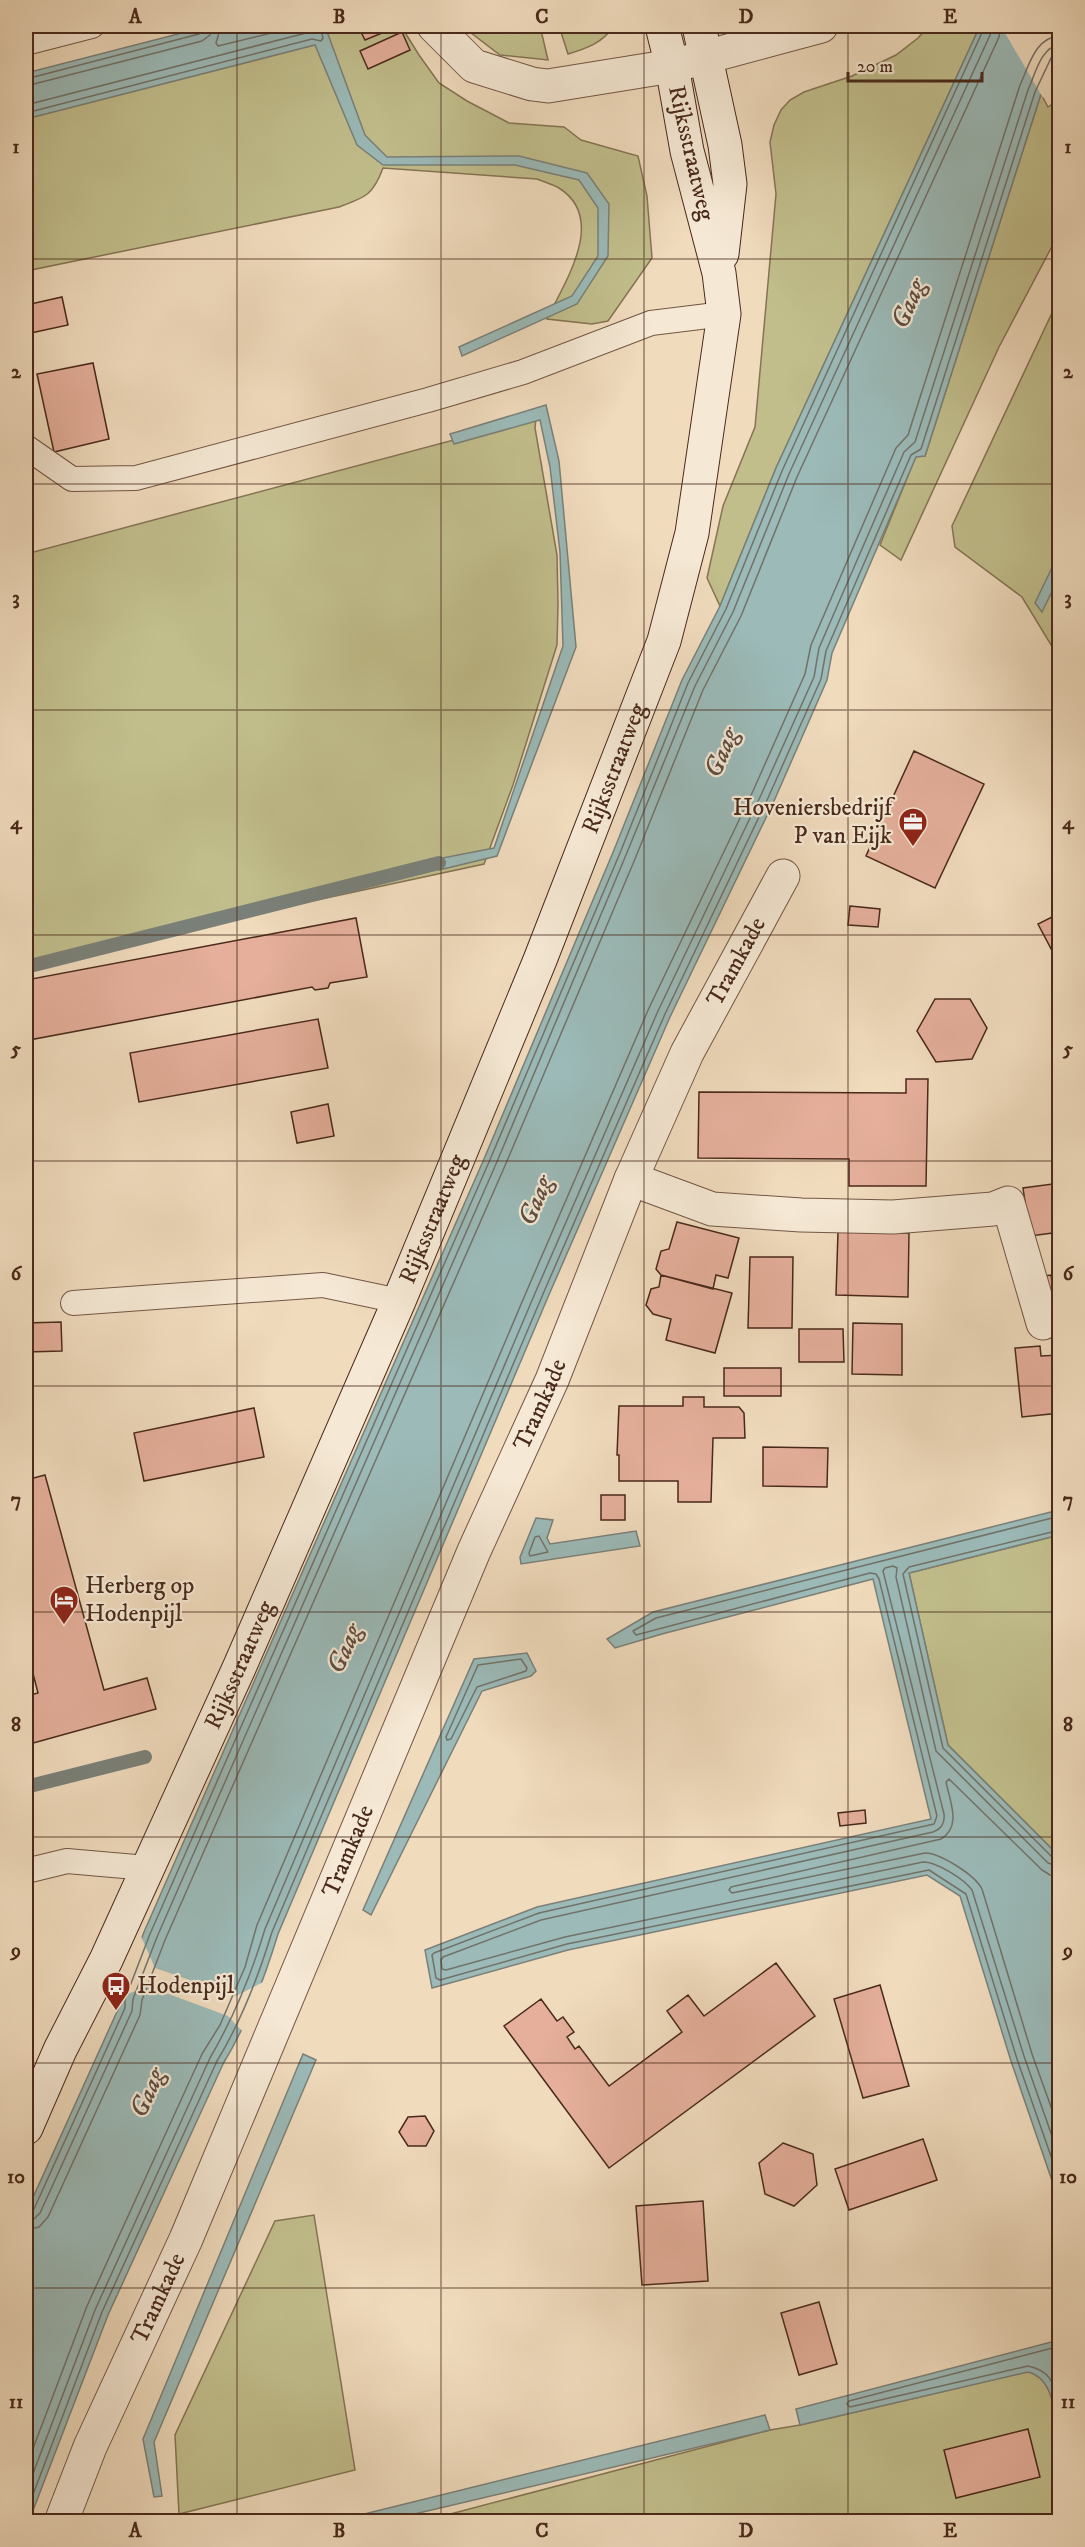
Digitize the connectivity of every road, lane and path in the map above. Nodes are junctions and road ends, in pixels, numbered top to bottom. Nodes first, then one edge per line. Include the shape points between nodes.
1 (92, 26) edge
2 (434, 26) edge
3 (662, 26) edge
4 (699, 26) edge
5 (821, 26) edge
6 (26, 43) edge
7 (707, 57) junction
8 (672, 66) junction
9 (719, 273) junction
10 (724, 314) junction
11 (26, 447) edge
12 (783, 876) dead end
13 (631, 1179) junction
14 (399, 1301) junction
15 (73, 1303) dead end
16 (1043, 1323) dead end
17 (147, 1868) junction
18 (26, 1871) edge
19 (26, 2128) edge
20 (61, 2522) edge

1 - 6 lane
2 - 8 street via 474,66 532,84 565,85
3 - 8 street
4 - 7 street
5 - 7 street, Rijksstraatweg
7 - 8 street, Rijksstraatweg
7 - 9 street, Rijksstraatweg via 730,184
8 - 9 street, Rijksstraatweg via 687,151
9 - 10 street, Rijksstraatweg
10 - 11 lane via 651,324 523,372 136,478 72,479
10 - 14 street, Rijksstraatweg via 693,533 664,641 540,960
12 - 13 street, Tramkade via 687,1053
13 - 16 street via 712,1209 801,1215 893,1217 993,1209 1008,1203
13 - 20 street, Tramkade via 552,1380 474,1551 186,2239 90,2447
14 - 15 lane via 322,1285
14 - 17 street, Rijksstraatweg via 240,1668
17 - 18 lane via 67,1861
17 - 19 street, Rijksstraatweg

